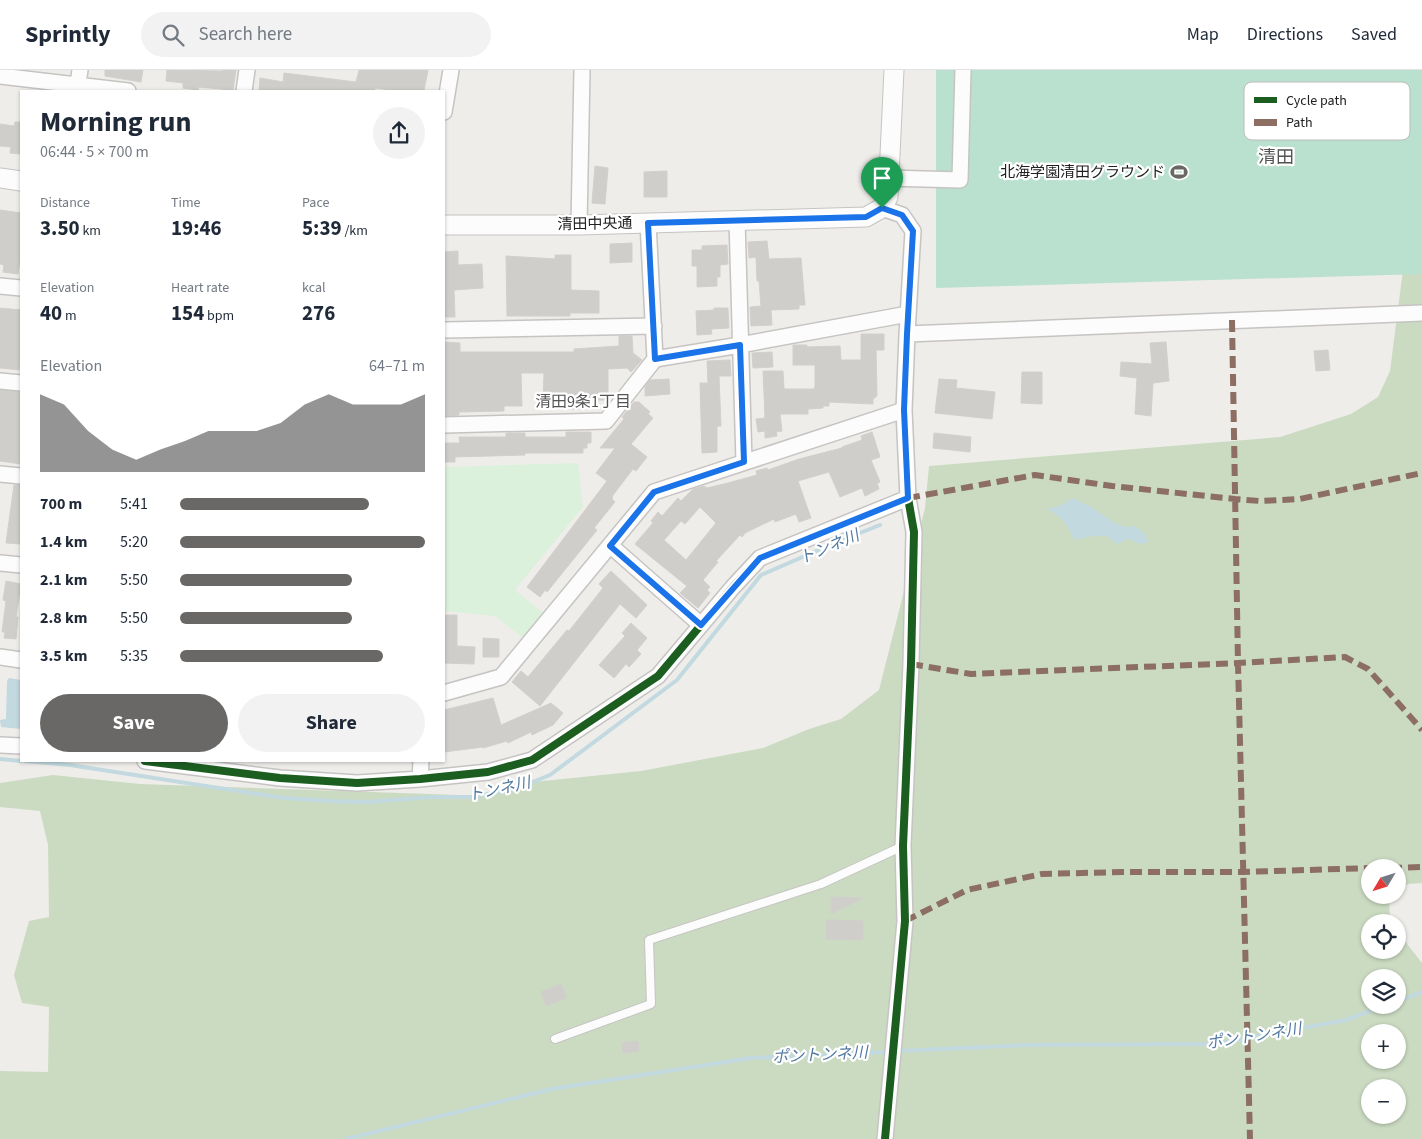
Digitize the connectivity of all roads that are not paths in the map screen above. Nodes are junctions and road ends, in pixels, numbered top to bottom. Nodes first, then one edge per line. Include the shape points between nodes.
1 (80, 70) edge
2 (247, 70) edge
3 (451, 70) edge
4 (582, 70) edge
5 (894, 70) edge
6 (963, 70) edge
7 (0, 76) edge
8 (77, 88) edge
9 (111, 90) edge
10 (244, 90) edge
11 (445, 106) edge
12 (0, 178) edge
13 (889, 178) junction
14 (20, 181) edge
15 (885, 202) junction
16 (737, 220) junction
17 (648, 223) junction
18 (579, 224) junction
19 (445, 225) edge
20 (0, 286) edge
21 (20, 288) edge
22 (1422, 313) edge
23 (908, 314) junction
24 (654, 326) junction
25 (445, 330) edge
26 (907, 334) junction
27 (740, 345) junction
28 (655, 359) junction
29 (0, 381) edge
30 (20, 383) edge
31 (904, 410) junction
32 (445, 424) edge
33 (744, 462) junction
34 (0, 474) edge
35 (20, 476) edge
36 (908, 498) junction
37 (610, 546) junction
38 (0, 563) edge
39 (20, 565) edge
40 (701, 625) junction
41 (0, 657) edge
42 (20, 660) edge
43 (445, 693) edge
44 (0, 745) edge
45 (20, 746) edge
46 (420, 762) edge
47 (168, 763) edge
48 (420, 779) junction
49 (903, 846) junction
50 (555, 1038) dead end
51 (885, 1139) edge

1 - 8 street
2 - 10 street
3 - 11 street
4 - 18 street
5 - 13 street
6 - 13 street via 960,180
7 - 8 street
8 - 9 street
12 - 14 street
13 - 15 street
15 - 16 street, 清田中央通 via 866,217
15 - 23 street via 902,215 913,231
16 - 17 street, 清田中央通
16 - 27 street
17 - 18 street, 清田中央通
17 - 24 street
18 - 19 street, 清田中央通
20 - 21 street
22 - 26 street
23 - 26 street
23 - 27 street
24 - 25 street
24 - 28 street
26 - 31 street
27 - 28 street
27 - 33 street
28 - 32 street via 606,421
29 - 30 street
31 - 33 street
31 - 36 street
33 - 37 street via 654,492
34 - 35 street
36 - 40 street via 760,558
36 - 49 street via 913,541
37 - 40 street
37 - 43 street via 501,677
38 - 39 street
40 - 48 street via 658,676 532,760 488,772
41 - 42 street
44 - 45 street
46 - 48 street
47 - 48 street via 280,778 357,783
49 - 50 lane via 821,884 649,940 651,1004
49 - 51 street via 905,920

